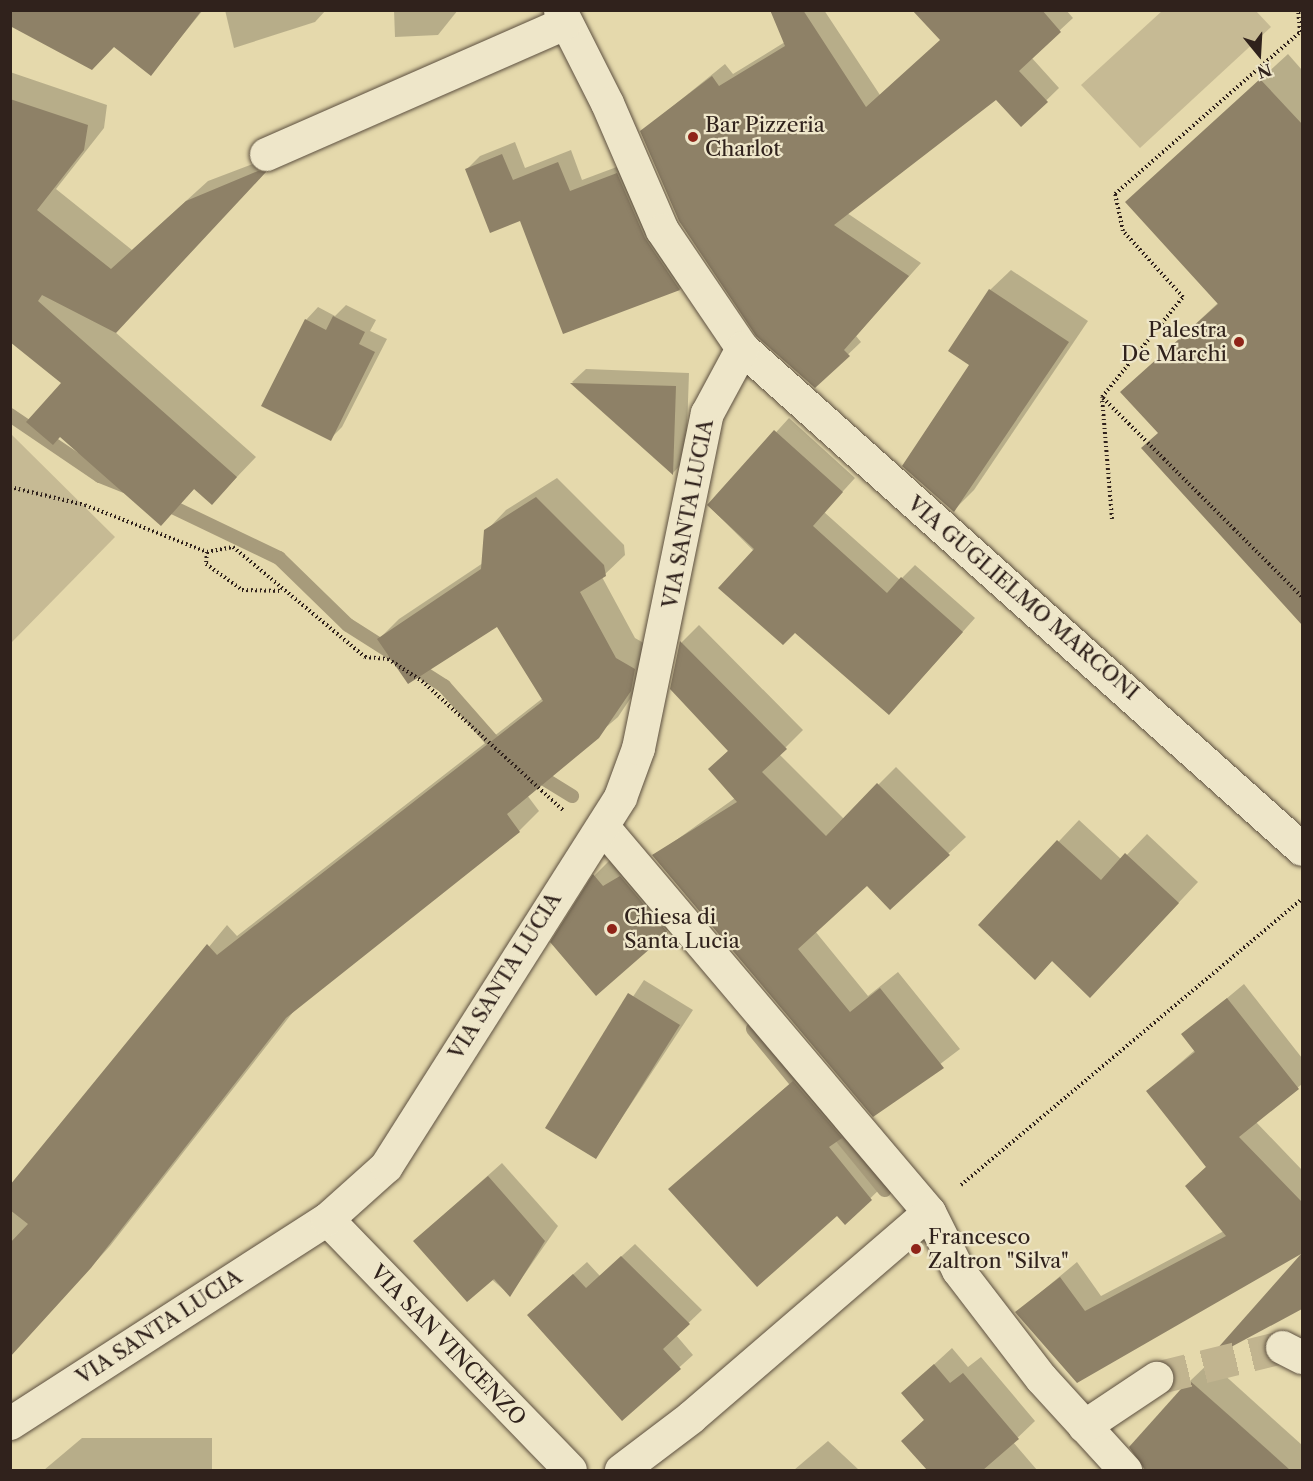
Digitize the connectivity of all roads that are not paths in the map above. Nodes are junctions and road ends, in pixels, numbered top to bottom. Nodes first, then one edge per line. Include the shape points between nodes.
1 (562, 17) edge
2 (266, 154) dead end
3 (742, 348) junction
4 (597, 833) junction
5 (1302, 849) edge
6 (929, 1212) junction
7 (327, 1219) junction
8 (1156, 1378) tunnel mouth
9 (10, 1423) edge
10 (1084, 1426) junction
11 (570, 1470) edge
12 (621, 1470) edge
13 (1125, 1470) edge

1 - 2 street
1 - 3 street, VIA GUGLIELMO MARCONI via 607,103 662,230
3 - 4 street, VIA SANTA LUCIA via 707,413 638,748
3 - 5 street, VIA GUGLIELMO MARCONI
4 - 6 street
4 - 7 street, VIA SANTA LUCIA via 386,1166
6 - 10 street via 958,1270
6 - 12 street via 691,1417
7 - 9 street, VIA SANTA LUCIA
7 - 11 street, VIA SAN VINCENZO
8 - 10 street
10 - 13 street

